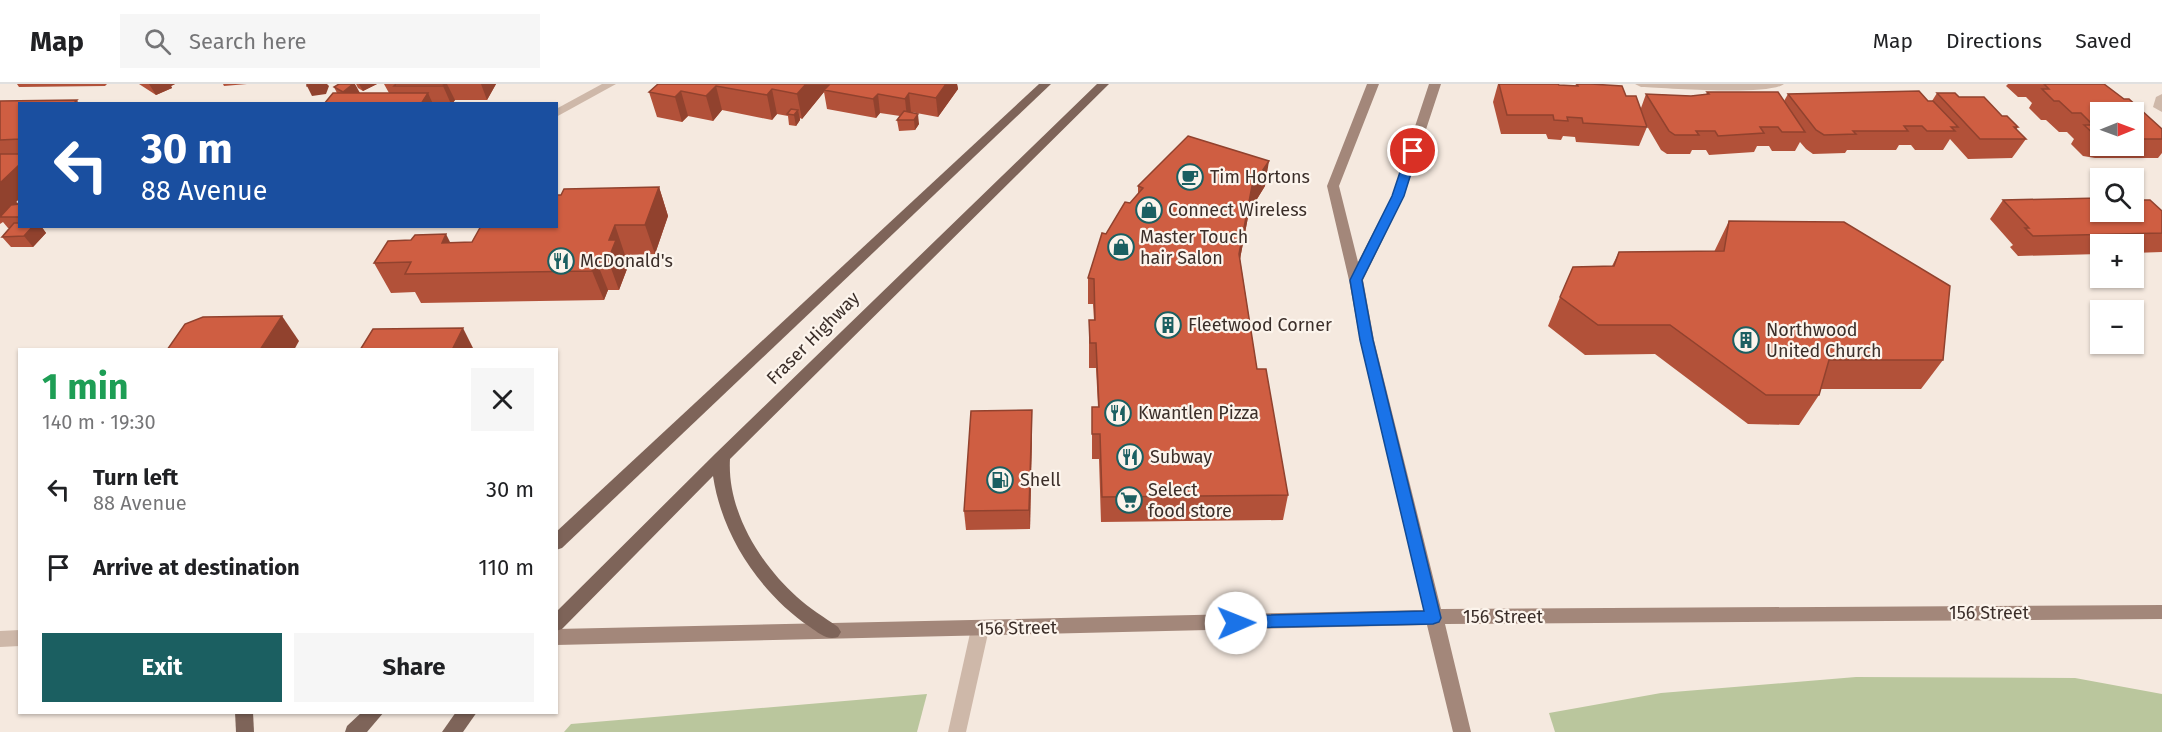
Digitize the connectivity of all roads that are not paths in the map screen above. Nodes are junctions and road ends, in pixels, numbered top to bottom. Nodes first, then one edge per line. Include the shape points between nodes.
1 (610, 84) edge
2 (1045, 84) edge
3 (1103, 84) edge
4 (1373, 84) edge
5 (1435, 84) edge
6 (1641, 84) edge
7 (1778, 84) edge
8 (2162, 97) edge
9 (2162, 109) edge
10 (558, 113) edge
11 (1356, 280) junction
12 (722, 457) junction
13 (558, 541) edge
14 (2162, 612) edge
15 (1433, 618) junction
16 (558, 622) edge
17 (980, 629) junction
18 (832, 632) junction
19 (558, 637) edge
20 (18, 638) edge
21 (0, 639) edge
22 (244, 714) edge
23 (373, 714) edge
24 (466, 714) edge
25 (245, 732) edge
26 (354, 732) edge
27 (451, 732) edge
28 (957, 732) edge
29 (1462, 732) edge

1 - 10 street
2 - 13 main road, Fraser Highway
3 - 12 main road, Fraser Highway
4 - 11 main road via 1333,186
5 - 11 main road via 1398,196
6 - 7 street
8 - 9 street
11 - 15 main road
12 - 16 main road, Fraser Highway
12 - 18 main road via 719,475 724,496 747,547 785,597
14 - 15 main road, 156 Street
15 - 17 main road, 156 Street
15 - 29 main road
17 - 18 main road, 156 Street
17 - 28 street
18 - 19 main road, 156 Street
20 - 21 street
22 - 25 main road
23 - 26 main road
24 - 27 main road

